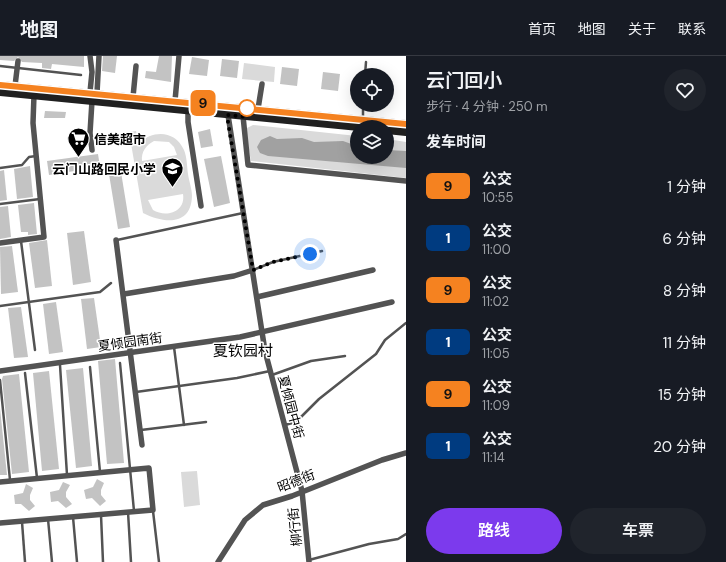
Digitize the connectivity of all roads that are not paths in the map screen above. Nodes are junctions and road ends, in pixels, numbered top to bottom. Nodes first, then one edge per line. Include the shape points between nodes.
1 (90, 56) edge
2 (99, 56) edge
3 (179, 56) edge
4 (18, 61) dead end
5 (366, 62) dead end
6 (0, 66) edge
7 (136, 66) dead end
8 (16, 68) junction
9 (366, 68) edge
10 (81, 75) dead end
11 (262, 84) dead end
12 (0, 85) edge
13 (15, 86) junction
14 (0, 92) edge
15 (94, 93) junction
16 (34, 95) junction
17 (133, 97) junction
18 (92, 101) junction
19 (175, 101) junction
20 (258, 109) junction
21 (188, 111) junction
22 (228, 115) junction
23 (243, 116) junction
24 (350, 122) edge
25 (350, 122) edge
26 (394, 124) edge
27 (406, 124) edge
28 (394, 131) edge
29 (406, 132) edge
30 (92, 150) dead end
31 (36, 156) junction
32 (0, 168) edge
33 (406, 181) edge
34 (40, 199) junction
35 (0, 204) edge
36 (202, 206) dead end
37 (243, 213) junction
38 (21, 240) junction
39 (116, 240) joint
40 (0, 243) edge
41 (322, 251) dead end
42 (253, 270) junction
43 (372, 270) dead end
44 (111, 283) dead end
45 (124, 294) junction
46 (257, 297) junction
47 (29, 302) junction
48 (392, 302) dead end
49 (0, 306) edge
50 (406, 323) edge
51 (262, 331) junction
52 (174, 347) junction
53 (35, 350) dead end
54 (132, 353) junction
55 (345, 356) dead end
56 (120, 363) dead end
57 (60, 365) dead end
58 (90, 367) dead end
59 (0, 371) edge
60 (25, 373) dead end
61 (271, 373) junction
62 (0, 380) edge
63 (179, 387) junction
64 (136, 392) junction
65 (206, 422) dead end
66 (184, 425) junction
67 (285, 425) junction
68 (141, 430) junction
69 (142, 445) dead end
70 (406, 453) edge
71 (130, 470) junction
72 (100, 472) junction
73 (68, 475) junction
74 (37, 478) junction
75 (10, 481) junction
76 (0, 482) edge
77 (302, 491) junction
78 (153, 510) junction
79 (131, 511) junction
80 (100, 514) junction
81 (74, 517) junction
82 (48, 519) junction
83 (22, 521) junction
84 (0, 523) edge
85 (406, 534) edge
86 (309, 561) edge
87 (25, 562) edge
88 (52, 562) edge
89 (77, 562) edge
90 (103, 562) edge
91 (132, 562) edge
92 (159, 562) edge
93 (218, 562) edge

1 - 15 street
2 - 15 street
3 - 19 street
4 - 8 street
5 - 9 lane
6 - 8 lane
7 - 17 street
8 - 10 lane
8 - 13 street
11 - 20 street
12 - 13 main road
13 - 15 main road
14 - 16 main road
15 - 17 main road
16 - 18 main road
16 - 31 street
17 - 19 main road
18 - 21 main road
18 - 30 street
19 - 20 main road
20 - 24 main road
21 - 22 main road
21 - 36 street
22 - 23 main road
22 - 37 street, 夏倾园中街
23 - 25 main road
23 - 33 street via 248,165
26 - 27 main road
28 - 29 main road
31 - 32 lane via 29,157 22,165
31 - 34 street
34 - 35 lane
34 - 38 street via 44,237
37 - 39 lane
37 - 42 street, 夏倾园中街
38 - 40 street
38 - 47 lane
39 - 45 street
41 - 42 lane via 273,262
42 - 45 street via 234,276
42 - 46 street, 夏倾园中街
43 - 46 street
44 - 47 lane via 100,292
45 - 54 street
46 - 51 street, 夏倾园中街
47 - 49 lane
47 - 53 lane
48 - 51 street, 夏倾园南街
50 - 67 lane via 385,340 376,354 319,399 296,422
51 - 52 street, 夏倾园南街
51 - 61 street, 夏倾园中街
52 - 54 street, 夏倾园南街
52 - 63 lane
54 - 59 street, 夏倾园南街
54 - 64 street
55 - 61 lane via 311,361
56 - 71 lane
57 - 73 lane
58 - 72 lane
60 - 74 lane
61 - 63 lane
61 - 67 street, 夏倾园中街
62 - 75 lane
63 - 64 lane
63 - 66 lane
64 - 68 street
65 - 66 lane
66 - 68 lane
67 - 77 street, 夏倾园中街
68 - 69 street
70 - 77 street, 昭德街
71 - 72 street
71 - 78 street via 149,468
71 - 79 lane
72 - 73 street
73 - 74 street
74 - 75 street
75 - 76 street
77 - 86 street, 柳行街
77 - 93 street, 昭德街 via 255,510 235,533
78 - 79 street
78 - 92 lane
79 - 80 street
79 - 91 lane
80 - 81 street
80 - 90 lane
81 - 82 street
81 - 89 lane
82 - 83 street
82 - 88 lane
83 - 84 street
83 - 87 lane
85 - 86 lane via 398,539 369,544

